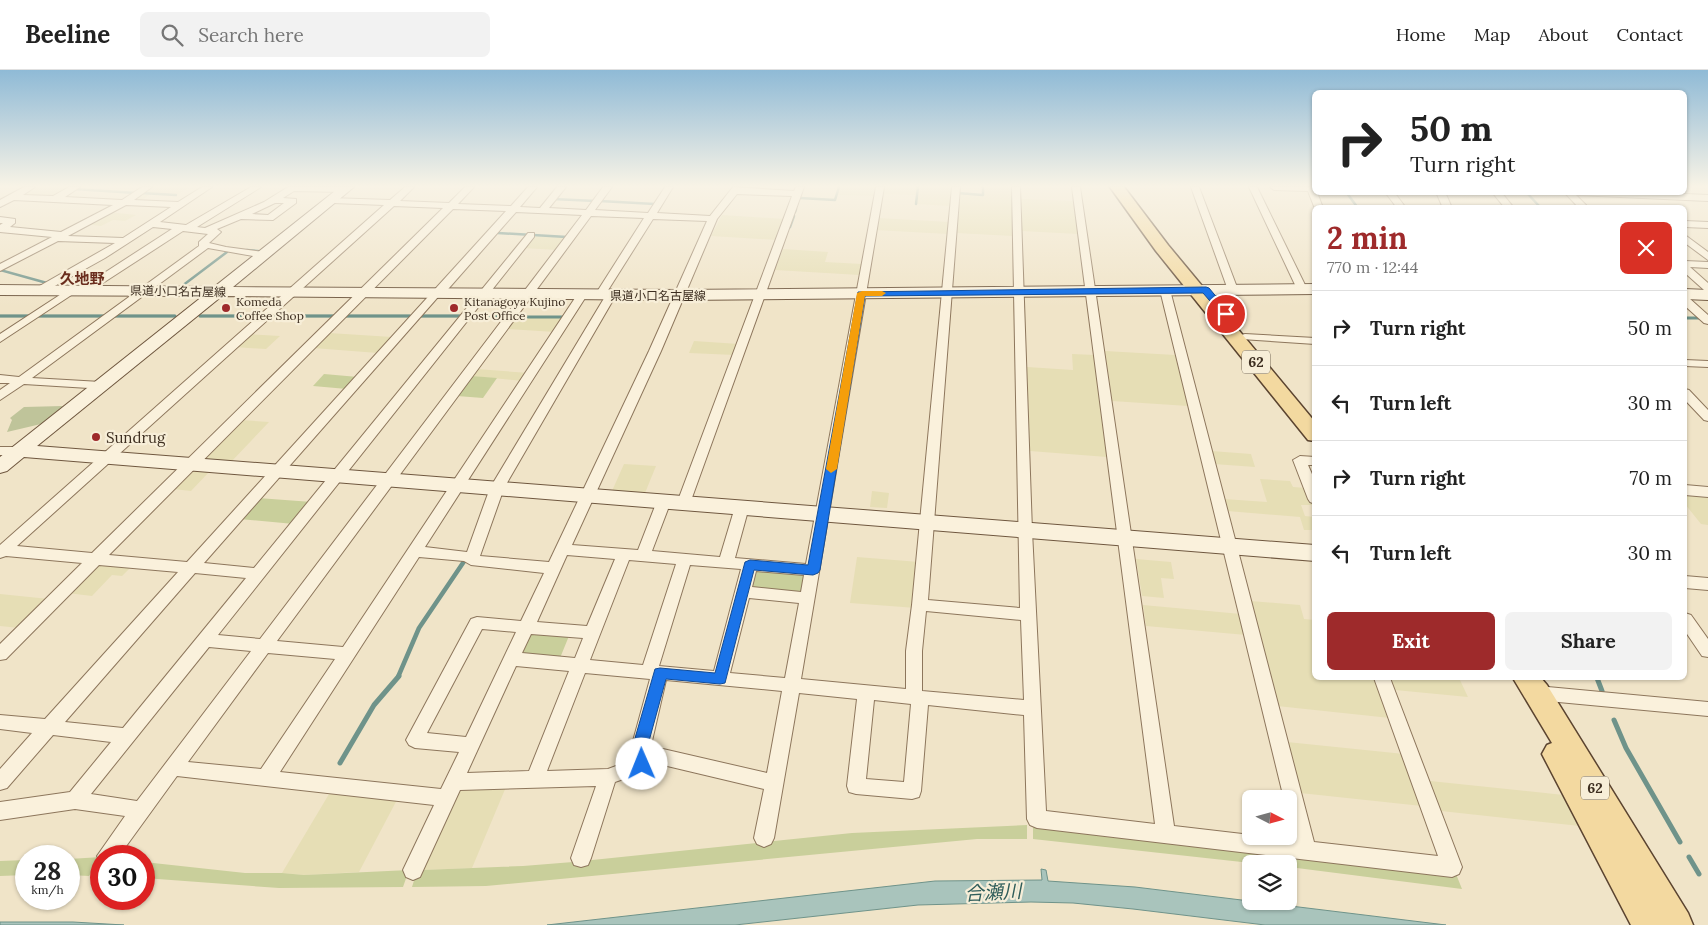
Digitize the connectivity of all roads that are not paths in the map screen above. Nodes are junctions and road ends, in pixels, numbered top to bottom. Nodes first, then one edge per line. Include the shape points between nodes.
1 (4, 227) edge
2 (77, 227) edge
3 (149, 227) edge
4 (185, 227) joint
5 (213, 227) edge
6 (299, 227) edge
7 (364, 227) edge
8 (430, 227) edge
9 (497, 227) edge
10 (578, 227) edge
11 (644, 227) edge
12 (709, 227) edge
13 (786, 227) edge
14 (873, 227) edge
15 (953, 227) edge
16 (1018, 227) edge
17 (1082, 227) edge
18 (1147, 227) edge
19 (1154, 227) edge
20 (1210, 227) edge
21 (1275, 227) edge
22 (206, 230) junction
23 (531, 235) dead end
24 (59, 236) junction
25 (1687, 240) edge
26 (127, 241) junction
27 (207, 245) junction
28 (264, 255) junction
29 (1708, 257) edge
30 (1687, 264) edge
31 (1708, 265) edge
32 (0, 268) edge
33 (1687, 270) edge
34 (1708, 288) edge
35 (1309, 289) edge
36 (0, 290) edge
37 (40, 290) junction
38 (78, 290) junction
39 (1165, 290) junction
40 (1201, 290) junction
41 (1233, 290) junction
42 (143, 291) junction
43 (1020, 291) junction
44 (1092, 291) junction
45 (218, 292) junction
46 (292, 292) junction
47 (948, 292) junction
48 (363, 293) junction
49 (862, 293) junction
50 (437, 294) junction
51 (485, 294) junction
52 (761, 294) junction
53 (1687, 294) edge
54 (528, 295) junction
55 (582, 295) junction
56 (606, 295) junction
57 (679, 295) junction
58 (1708, 295) edge
59 (1687, 302) edge
60 (1708, 321) edge
61 (1245, 337) junction
62 (0, 339) edge
63 (1312, 341) edge
64 (1687, 363) edge
65 (1708, 364) edge
66 (0, 379) edge
67 (22, 380) junction
68 (101, 386) junction
69 (0, 396) edge
70 (1687, 396) edge
71 (1708, 417) edge
72 (1312, 418) edge
73 (1312, 431) edge
74 (0, 451) edge
75 (20, 451) junction
76 (107, 458) junction
77 (1312, 461) edge
78 (190, 464) junction
79 (0, 467) edge
80 (277, 471) junction
81 (339, 476) junction
82 (389, 480) junction
83 (1687, 481) edge
84 (458, 486) junction
85 (497, 488) junction
86 (1312, 491) edge
87 (1696, 491) edge
88 (587, 495) junction
89 (664, 501) junction
90 (684, 503) junction
91 (742, 507) junction
92 (823, 514) junction
93 (926, 522) junction
94 (1025, 530) junction
95 (1125, 538) junction
96 (1230, 546) junction
97 (562, 549) junction
98 (1, 551) edge
99 (414, 552) junction
100 (1312, 553) edge
101 (624, 554) junction
102 (464, 556) dead end
103 (643, 556) junction
104 (96, 559) junction
105 (685, 559) junction
106 (726, 563) junction
107 (750, 565) junction
108 (191, 568) junction
109 (553, 568) junction
110 (813, 570) junction
111 (259, 574) junction
112 (1687, 582) edge
113 (1708, 584) edge
114 (742, 592) junction
115 (808, 598) junction
116 (920, 605) junction
117 (1028, 616) junction
118 (1687, 622) edge
119 (525, 628) junction
120 (593, 634) junction
121 (205, 640) junction
122 (265, 645) junction
123 (1708, 650) edge
124 (0, 654) edge
125 (348, 654) junction
126 (511, 659) junction
127 (580, 666) junction
128 (654, 673) junction
129 (720, 679) junction
130 (1383, 680) edge
131 (1510, 680) edge
132 (1531, 685) edge
133 (792, 686) junction
134 (866, 693) junction
135 (917, 698) junction
136 (1031, 708) junction
137 (1708, 709) edge
138 (0, 722) edge
139 (48, 728) junction
140 (128, 736) junction
141 (471, 745) junction
142 (642, 764) junction
143 (173, 768) junction
144 (608, 777) junction
145 (266, 778) junction
146 (535, 779) junction
147 (0, 782) edge
148 (774, 783) junction
149 (450, 790) junction
150 (75, 800) junction
151 (141, 810) junction
152 (0, 811) edge
153 (1166, 834) junction
154 (764, 838) dead end
155 (115, 845) edge
156 (1307, 851) junction
157 (581, 858) dead end
158 (414, 870) dead end
159 (1656, 912) edge

1 - 24 street
2 - 24 street
3 - 26 street
4 - 22 street
4 - 38 street
5 - 22 street
6 - 28 street
7 - 46 street
8 - 48 street
9 - 50 street
10 - 54 street
11 - 56 street
12 - 57 street
13 - 52 street
14 - 49 street
15 - 47 street
16 - 43 street
17 - 44 street
18 - 40 main road, 62
19 - 40 main road, 62
20 - 41 street
21 - 35 street
22 - 27 street via 216,232 202,244
23 - 51 street
24 - 26 street
24 - 32 street
25 - 29 street
26 - 37 street
27 - 28 street
27 - 42 street
28 - 45 street
30 - 31 street
33 - 34 street
35 - 41 street, 県道小口名古屋線
36 - 37 street, 県道小口名古屋線
37 - 38 street, 県道小口名古屋線
38 - 42 street, 県道小口名古屋線
38 - 62 street
39 - 40 street, 県道小口名古屋線
39 - 44 street, 県道小口名古屋線
39 - 96 street
40 - 41 street, 県道小口名古屋線
40 - 61 main road, 62
40 - 73 main road, 62
42 - 45 street, 県道小口名古屋線
42 - 67 street
43 - 44 street, 県道小口名古屋線
43 - 47 street, 県道小口名古屋線
43 - 94 street
44 - 95 street
45 - 46 street, 県道小口名古屋線
45 - 68 street
46 - 48 street, 県道小口名古屋線
46 - 76 street
47 - 49 street, 県道小口名古屋線
47 - 93 street
48 - 50 street, 県道小口名古屋線
48 - 78 street
49 - 52 street, 県道小口名古屋線
49 - 92 street
50 - 51 street, 県道小口名古屋線
50 - 80 street
51 - 54 street, 県道小口名古屋線
51 - 81 street
52 - 57 street, 県道小口名古屋線
52 - 90 street
53 - 58 street
54 - 55 street, 県道小口名古屋線
54 - 82 street
55 - 56 street, 県道小口名古屋線
55 - 84 street
56 - 57 street, 県道小口名古屋線
56 - 85 street
57 - 88 street
59 - 60 street
61 - 63 street
61 - 72 main road, 62
64 - 65 street
66 - 67 street
67 - 68 street
67 - 69 street
68 - 75 street
70 - 71 street
74 - 75 street
75 - 76 street
75 - 79 street
76 - 78 street
76 - 98 street
77 - 86 street via 1300,460
78 - 80 street
78 - 104 street
80 - 81 street
80 - 108 street
81 - 82 street
81 - 111 street
82 - 84 street
82 - 122 street
83 - 87 street
84 - 85 street
84 - 99 street
85 - 88 street
85 - 109 street via 471,560
88 - 89 street
88 - 97 street
89 - 90 street
89 - 103 street
90 - 91 street
91 - 92 street
91 - 106 street
92 - 93 street
92 - 110 street
93 - 94 street
93 - 116 street
94 - 95 street
94 - 117 street
95 - 96 street
95 - 153 street
96 - 100 street
96 - 156 street
97 - 101 street
97 - 109 street
98 - 104 street
99 - 102 street
99 - 125 street
101 - 103 street
101 - 120 street
103 - 105 street
104 - 108 street
104 - 124 street
105 - 106 street
105 - 128 street
106 - 107 street
107 - 110 street
107 - 114 street
108 - 111 street
108 - 139 street
109 - 119 street
110 - 115 street
111 - 121 street
112 - 113 street
114 - 115 street
114 - 129 street
115 - 133 street
116 - 117 street
116 - 135 street via 914,652
117 - 136 street
118 - 123 street
119 - 120 street
119 - 126 street
119 - 141 street via 477,623 415,740
120 - 127 street
121 - 122 street
121 - 140 street
122 - 125 street
122 - 143 street
125 - 145 street
126 - 127 street
126 - 141 street
127 - 128 street
127 - 146 street
128 - 129 street
128 - 142 street via 638,752
129 - 133 street
130 - 156 street via 1452,867
131 - 159 main road, 62
132 - 137 street
132 - 159 main road, 62
133 - 134 street
133 - 148 street
134 - 135 street
134 - 135 street via 856,786 912,791
135 - 136 street
136 - 153 street via 1037,819
138 - 139 street
139 - 140 street
139 - 147 street
140 - 150 street
141 - 149 street
142 - 144 street
142 - 148 street via 663,757
143 - 145 street
143 - 151 street
144 - 146 street
144 - 157 street
145 - 149 street
146 - 149 street
148 - 154 street
149 - 158 street
150 - 151 street
150 - 152 street
151 - 155 street
153 - 156 street

